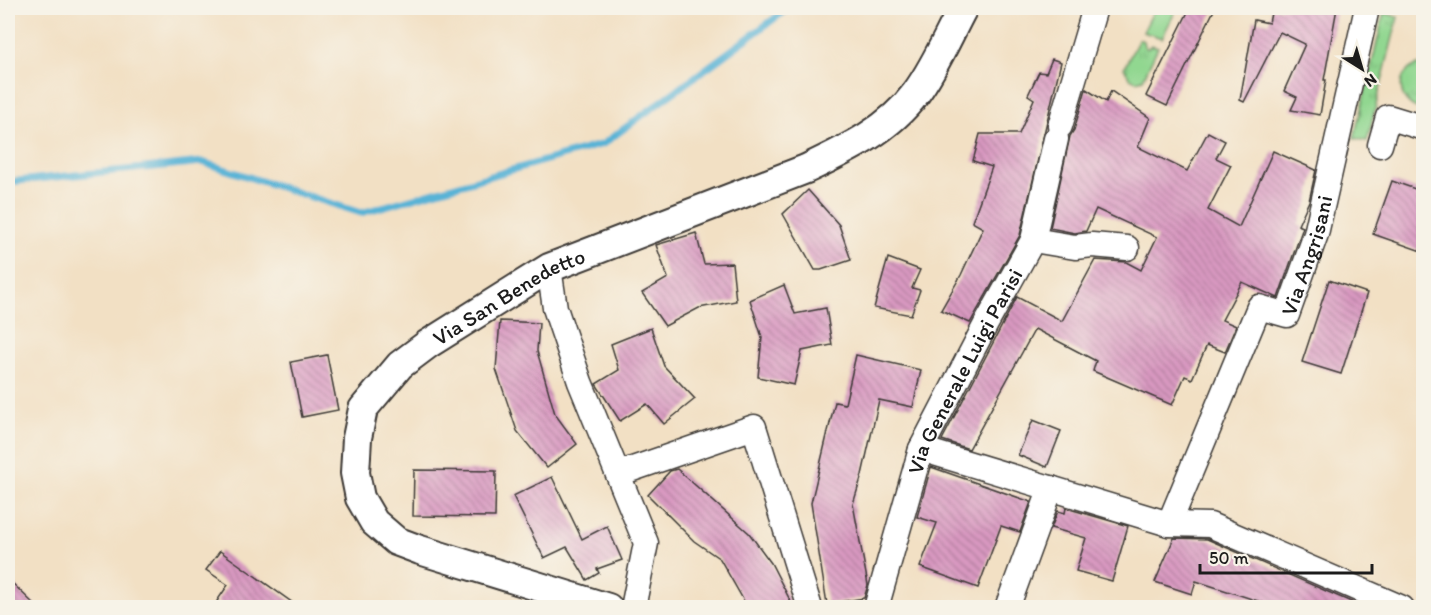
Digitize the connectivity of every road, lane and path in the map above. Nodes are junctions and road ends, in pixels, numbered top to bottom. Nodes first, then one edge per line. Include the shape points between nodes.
1 (963, 8) edge
2 (1095, 8) edge
3 (1367, 8) edge
4 (1424, 128) edge
5 (1380, 145) dead end
6 (1033, 240) junction
7 (1127, 248) dead end
8 (549, 268) junction
9 (921, 449) junction
10 (618, 474) junction
11 (1051, 488) junction
12 (1169, 524) junction
13 (608, 608) edge
14 (633, 608) edge
15 (810, 608) edge
16 (876, 608) edge
17 (1007, 608) edge
18 (1402, 608) edge

1 - 8 street, Via San Benedetto via 916,93 877,130 846,150 746,193
2 - 6 street, Via Generale Luigi Parisi via 1058,132
3 - 12 street, Via Angrisani via 1316,234 1287,315 1259,307
4 - 5 street via 1388,117
6 - 7 street via 1075,248
6 - 9 street, Via Generale Luigi Parisi
8 - 10 street via 558,318
8 - 13 street, Via San Benedetto via 428,344 392,374 363,410 355,473 360,498 374,522 396,541
9 - 11 street
9 - 16 street, Via Generale Luigi Parisi
10 - 14 street via 645,543
10 - 15 street via 754,427
11 - 12 street
11 - 17 street
12 - 18 street via 1210,525

